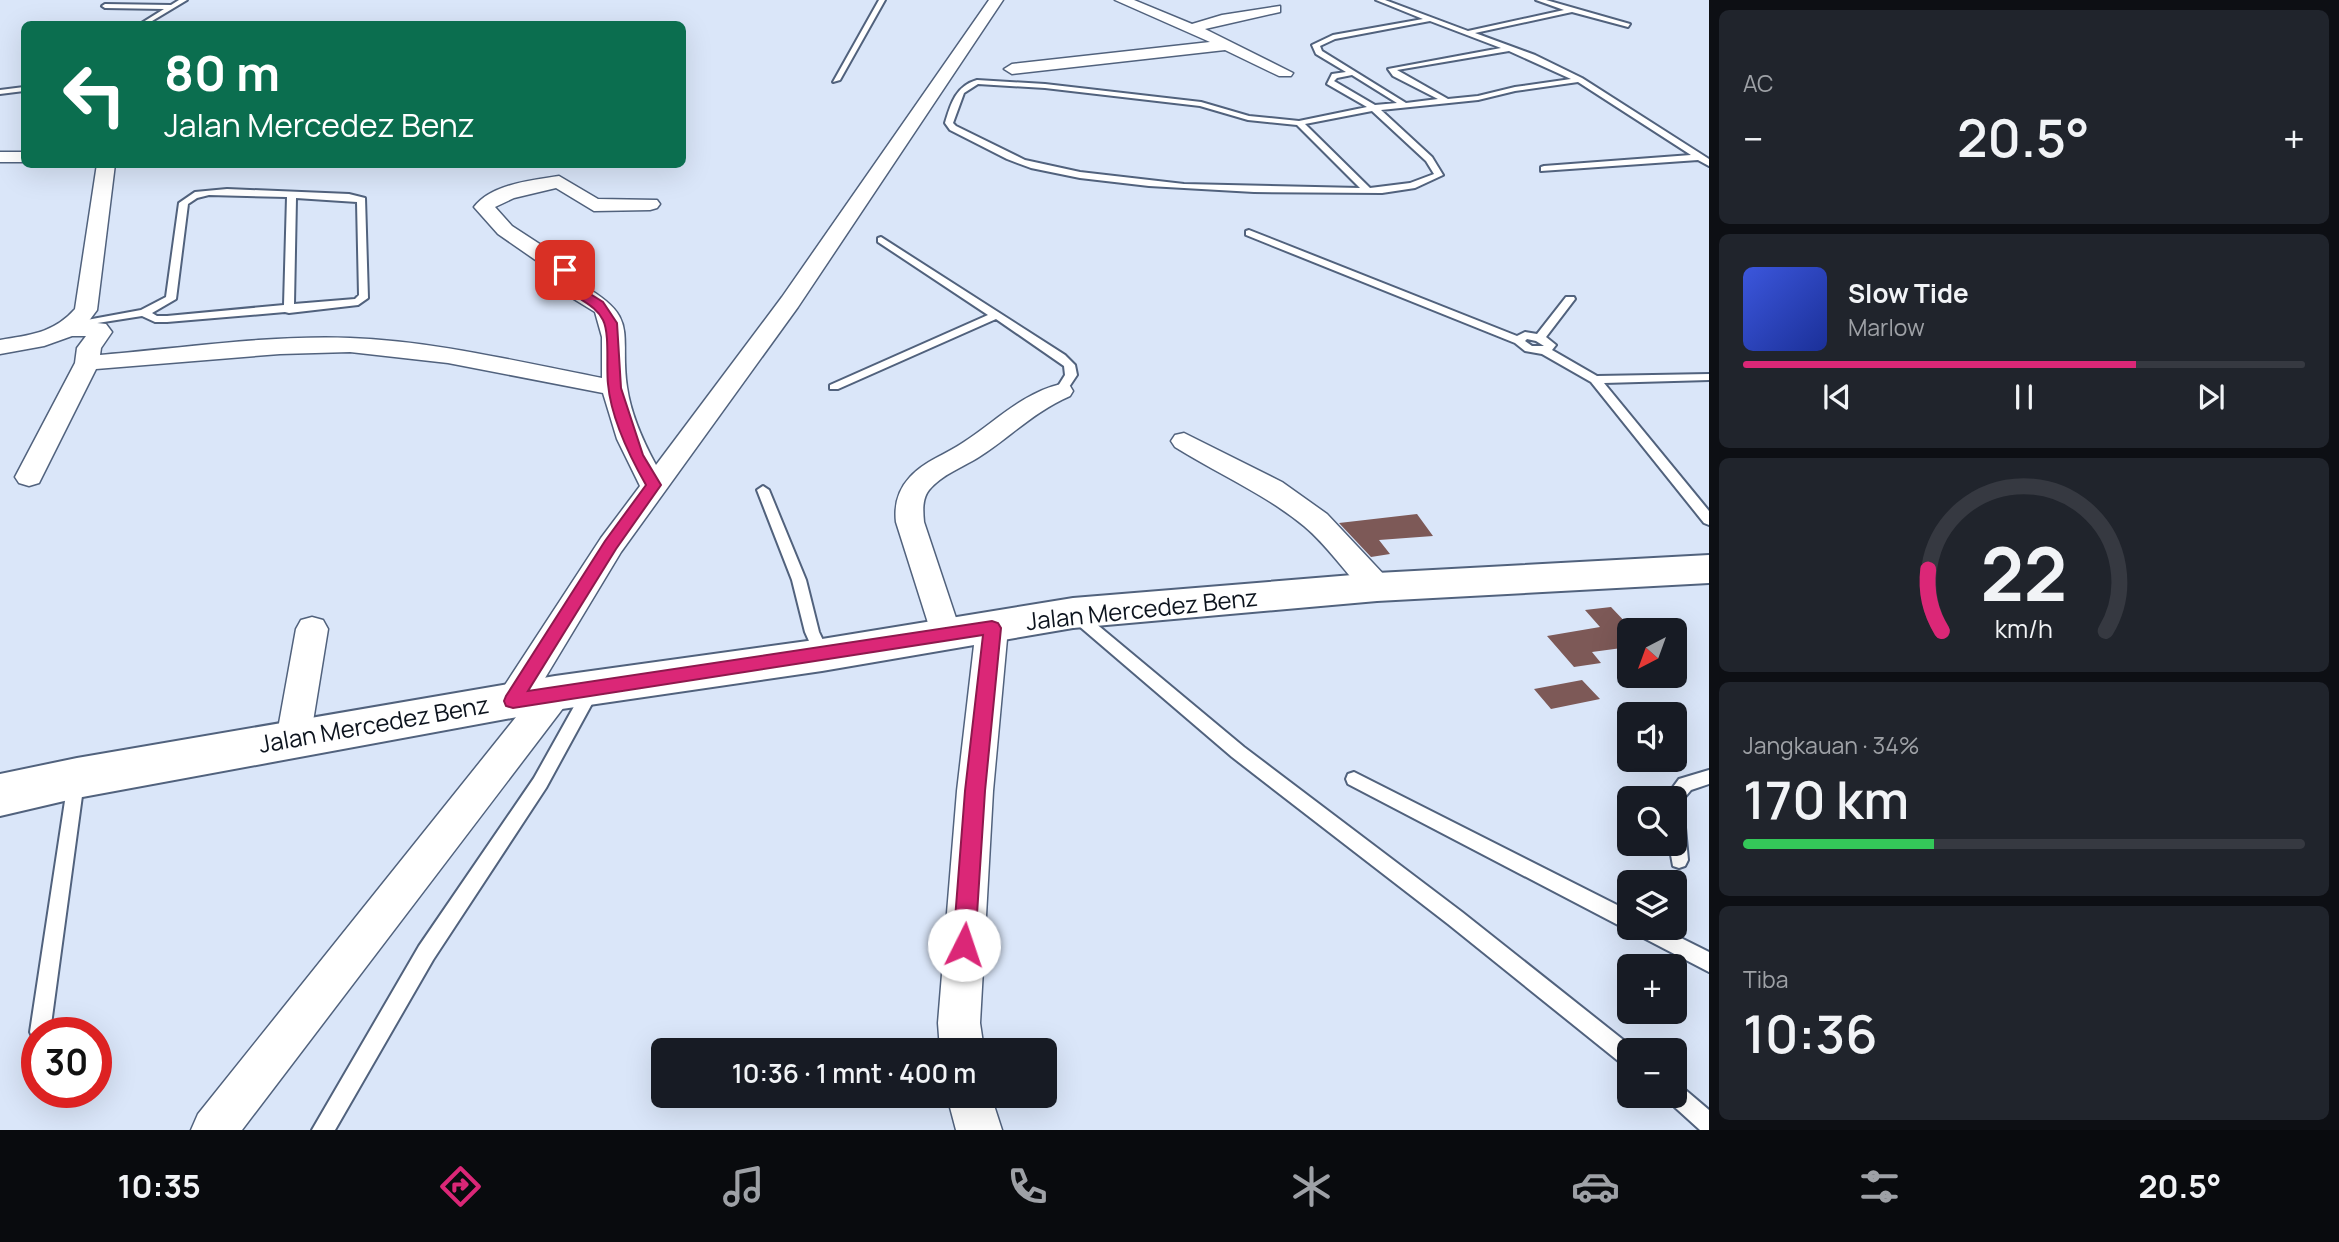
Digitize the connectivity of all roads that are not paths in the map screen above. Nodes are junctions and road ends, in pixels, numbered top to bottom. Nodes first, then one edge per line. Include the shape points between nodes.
1 (184, 0) edge
2 (882, 0) edge
3 (996, 0) edge
4 (1122, 0) edge
5 (1379, 0) edge
6 (1539, 0) edge
7 (105, 6) dead end
8 (173, 7) junction
9 (1275, 9) dead end
10 (1572, 10) junction
11 (1431, 19) junction
12 (149, 21) edge
13 (1628, 25) dead end
14 (1192, 29) junction
15 (1467, 33) junction
16 (1228, 45) junction
17 (1508, 49) junction
18 (1012, 69) dead end
19 (1285, 73) dead end
20 (1353, 73) junction
21 (836, 80) dead end
22 (1579, 80) junction
23 (21, 89) edge
24 (0, 92) edge
25 (1448, 101) junction
26 (1403, 104) junction
27 (1374, 108) junction
28 (1299, 123) junction
29 (0, 157) edge
30 (21, 157) edge
31 (1699, 157) junction
32 (1709, 163) edge
33 (105, 168) edge
34 (1544, 169) dead end
35 (1367, 190) junction
36 (292, 194) junction
37 (650, 204) dead end
38 (1249, 233) dead end
39 (881, 240) dead end
40 (1570, 299) dead end
41 (289, 310) junction
42 (144, 313) junction
43 (994, 316) junction
44 (73, 327) junction
45 (1540, 338) junction
46 (1519, 341) junction
47 (0, 347) edge
48 (1545, 351) junction
49 (87, 363) junction
50 (1709, 377) edge
51 (1595, 380) junction
52 (834, 387) dead end
53 (615, 388) junction
54 (1061, 391) joint
55 (1184, 441) dead end
56 (29, 477) dead end
57 (653, 485) junction
58 (763, 490) dead end
59 (1709, 520) edge
60 (1709, 569) edge
61 (1377, 587) junction
62 (1073, 613) junction
63 (992, 628) junction
64 (312, 629) dead end
65 (945, 633) junction
66 (822, 655) junction
67 (574, 691) junction
68 (513, 701) junction
69 (293, 740) junction
70 (1709, 777) edge
71 (77, 778) junction
72 (1354, 779) dead end
73 (1683, 786) edge
74 (0, 795) edge
75 (1679, 856) edge
76 (1679, 860) dead end
77 (1617, 914) edge
78 (1666, 940) edge
79 (1709, 962) edge
80 (42, 1017) edge
81 (961, 1038) edge
82 (1617, 1047) edge
83 (1687, 1105) edge
84 (973, 1108) edge
85 (1709, 1124) edge
86 (214, 1130) edge
87 (323, 1130) edge
88 (979, 1130) edge

1 - 8 lane
2 - 21 lane
3 - 57 street via 790,302
4 - 14 street
5 - 11 lane
6 - 10 lane
7 - 8 lane
8 - 12 lane
9 - 14 street
10 - 13 lane
10 - 15 lane
11 - 15 lane
11 - 20 lane via 1333,37 1316,45 1319,52
14 - 16 street
15 - 17 lane
16 - 18 street
16 - 19 street
17 - 22 lane
17 - 25 lane via 1392,69
20 - 26 lane
20 - 27 lane via 1335,76 1330,82
22 - 25 lane
22 - 31 lane
23 - 24 lane
25 - 26 lane
26 - 27 lane
27 - 28 lane
27 - 35 lane via 1429,159 1439,176 1414,185
28 - 35 lane
28 - 35 lane via 1248,118 1201,104 991,81 965,86 949,123 1045,169 1232,190
29 - 30 street
31 - 32 lane
31 - 34 lane
33 - 44 street via 86,310
36 - 41 lane
36 - 41 lane via 362,200 364,296 350,304
36 - 42 lane via 207,191 191,196 184,203 170,299
37 - 53 street via 594,205 559,182 485,204 486,212 505,230 570,274 572,288 606,311
38 - 46 lane
39 - 43 lane
40 - 45 lane
41 - 42 lane via 167,319
42 - 44 lane
43 - 52 lane
43 - 54 lane via 1069,365 1071,375
44 - 47 street via 36,341
44 - 49 street via 99,330
45 - 46 lane via 1525,335
45 - 48 lane via 1550,345
46 - 48 lane via 1529,349
48 - 51 lane
49 - 53 street via 350,345 448,356
49 - 56 street
50 - 51 lane
51 - 59 lane
53 - 57 street via 636,455
54 - 65 street via 1029,404 922,481 914,492 908,506 910,522
55 - 61 street via 1232,471 1272,488 1308,514
57 - 68 street
58 - 66 lane via 799,580
60 - 61 main road, Jalan Mercedez Benz
61 - 62 main road, Jalan Mercedez Benz
62 - 63 main road, Jalan Mercedez Benz
62 - 82 lane via 1238,752
63 - 65 main road, Jalan Mercedez Benz
63 - 81 street via 975,791
64 - 69 street
65 - 66 main road, Jalan Mercedez Benz
66 - 67 main road, Jalan Mercedez Benz
67 - 68 main road, Jalan Mercedez Benz
67 - 86 street
67 - 87 lane via 540,783 426,953
68 - 69 main road, Jalan Mercedez Benz
69 - 71 main road, Jalan Mercedez Benz
70 - 73 lane
71 - 74 main road, Jalan Mercedez Benz
71 - 80 lane
72 - 77 lane
75 - 76 lane
78 - 79 lane
83 - 85 lane
84 - 88 street

